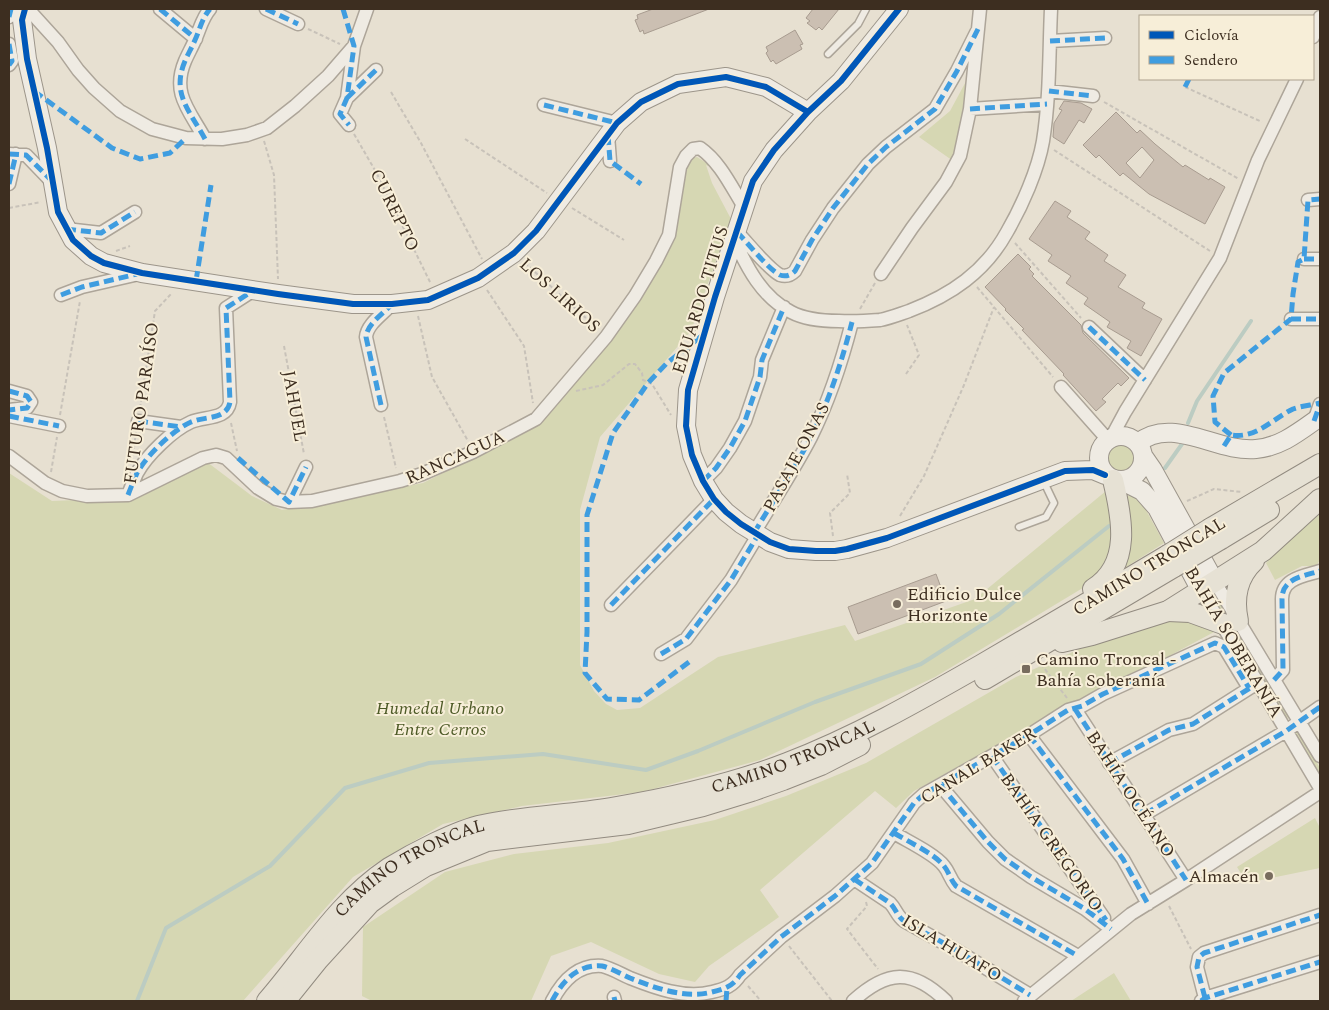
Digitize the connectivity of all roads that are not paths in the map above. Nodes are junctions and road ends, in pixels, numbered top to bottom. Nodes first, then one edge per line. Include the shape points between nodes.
1 (11, 9) edge
2 (27, 9) edge
3 (160, 9) edge
4 (210, 9) edge
5 (266, 9) edge
6 (367, 9) edge
7 (866, 9) edge
8 (899, 9) edge
9 (980, 9) edge
10 (1051, 9) edge
11 (9, 17) edge
12 (1320, 17) edge
13 (298, 24) road end
14 (978, 29) junction
15 (1314, 33) edge
16 (1105, 38) dead end
17 (196, 39) junction
18 (1050, 41) junction
19 (9, 44) edge
20 (353, 48) junction
21 (828, 54) dead end
22 (9, 65) edge
23 (376, 70) dead end
24 (1297, 80) edge
25 (1093, 96) road end
26 (347, 98) junction
27 (1048, 98) junction
28 (544, 105) dead end
29 (970, 109) junction
30 (808, 112) junction
31 (349, 126) road end
32 (612, 129) junction
33 (205, 139) junction
34 (13, 154) edge
35 (610, 161) dead end
36 (52, 182) junction
37 (9, 184) edge
38 (744, 207) junction
39 (135, 212) dead end
40 (66, 229) junction
41 (736, 235) junction
42 (1320, 259) edge
43 (1304, 260) dead end
44 (142, 273) junction
45 (881, 274) road end
46 (254, 290) junction
47 (61, 295) dead end
48 (392, 304) junction
49 (784, 308) junction
50 (1291, 319) dead end
51 (1320, 319) edge
52 (852, 322) junction
53 (1089, 327) road end
54 (1145, 380) junction
55 (1061, 387) road end
56 (9, 391) edge
57 (1320, 404) edge
58 (381, 405) road end
59 (9, 410) edge
60 (9, 416) edge
61 (1317, 419) edge
62 (138, 421) road end
63 (58, 426) road end
64 (182, 427) junction
65 (1121, 444) junction
66 (9, 456) edge
67 (1320, 464) edge
68 (306, 467) road end
69 (1065, 471) junction
70 (1113, 478) junction
71 (1042, 479) junction
72 (1320, 480) edge
73 (702, 481) junction
74 (128, 495) junction
75 (714, 499) junction
76 (1320, 499) edge
77 (289, 502) junction
78 (1019, 527) dead end
79 (1216, 533) junction
80 (756, 534) junction
81 (1263, 551) junction
82 (1171, 561) junction
83 (1320, 571) edge
84 (1208, 586) junction
85 (610, 605) dead end
86 (1168, 611) junction
87 (1230, 622) junction
88 (1032, 652) junction
89 (661, 654) dead end
90 (989, 660) junction
91 (1274, 680) junction
92 (1254, 686) junction
93 (1320, 707) edge
94 (1075, 709) junction
95 (1299, 722) junction
96 (1286, 730) junction
97 (1029, 735) junction
98 (992, 756) junction
99 (1320, 756) edge
100 (1109, 763) junction
101 (940, 785) junction
102 (1320, 788) edge
103 (1320, 792) edge
104 (1145, 814) junction
105 (894, 833) junction
106 (1186, 880) junction
107 (857, 881) junction
108 (1148, 904) junction
109 (1320, 915) edge
110 (1111, 929) junction
111 (1078, 956) junction
112 (1320, 962) edge
113 (727, 995) edge
114 (1027, 998) edge
115 (1203, 1000) edge
116 (267, 1001) edge
117 (285, 1001) edge
118 (552, 1001) edge
119 (853, 1001) edge
120 (946, 1001) edge

1 - 11 street
2 - 33 street via 94,88 120,111 152,129 186,138
2 - 36 street via 22,20 27,59
3 - 17 street
4 - 17 street via 200,24
5 - 13 street
6 - 20 street
7 - 21 lane via 858,24
8 - 30 street, EDUARDO TITUS via 841,81
9 - 14 street
10 - 18 street
12 - 15 street
14 - 29 street
14 - 41 street via 935,109 868,164 833,208 791,275 782,276 772,269
16 - 18 street
17 - 33 street via 184,62 179,89
18 - 27 street
19 - 22 street via 12,61
20 - 26 street
20 - 33 street via 328,76 267,128 247,135
23 - 26 street
24 - 54 street via 1258,160 1220,258
25 - 27 street
26 - 31 street via 340,114
27 - 29 street
27 - 52 street via 1043,142 1032,177 996,249 970,278 926,304 882,320
28 - 32 street
29 - 45 street via 960,156 946,182
30 - 32 street via 766,87 726,77 678,84 641,102
30 - 38 street, EDUARDO TITUS via 769,158 753,182
32 - 35 street
32 - 48 street via 560,201 514,253 483,275 437,297
34 - 36 street via 31,158
34 - 37 street
36 - 40 street via 58,212
38 - 41 street, EDUARDO TITUS
38 - 77 street, RANCAGUA via 710,155 700,148 693,150 680,167 669,235 635,296 606,337 536,419 474,452 422,474 312,501
39 - 40 street via 101,233
40 - 44 street via 91,256 104,263
41 - 49 street via 746,267 767,295
41 - 73 street, EDUARDO TITUS via 688,390 686,426
42 - 43 street
44 - 46 street
44 - 47 street
46 - 48 street via 353,304
46 - 64 street via 226,308 229,409 224,414 192,421
48 - 58 street via 366,331
49 - 52 street via 803,317
49 - 73 street via 762,360 760,377 745,421 716,468
50 - 51 street
52 - 80 street, PASAJE ONAS via 830,392 811,437
53 - 54 street
54 - 65 street via 1125,412
55 - 65 street
56 - 59 street via 27,396 31,402 27,408
57 - 61 street
60 - 63 street
61 - 65 street, EDUARDO TITUS via 1282,442 1254,449 1234,448 1170,433 1155,433
62 - 64 street
64 - 74 street via 154,450 138,472
65 - 69 street, EDUARDO TITUS via 1086,455
65 - 70 street via 1098,457 1100,467
65 - 70 street via 1142,466 1131,479
65 - 84 street, BAHÍA SOBERANÍA via 1153,470
66 - 74 street, RANCAGUA via 31,474 62,491 87,496
67 - 79 main road, CAMINO TRONCAL
68 - 77 street, JAHUEL
69 - 70 street, EDUARDO TITUS via 1085,469
69 - 71 street, EDUARDO TITUS
70 - 84 street, BAHÍA SOBERANÍA via 1142,491 1157,508
70 - 90 main road via 1120,511 1121,544 1114,569 1098,586 1037,624
71 - 78 lane via 1054,503 1046,518
71 - 80 street, EDUARDO TITUS via 887,538 835,551 789,549
72 - 79 main road, CAMINO TRONCAL
73 - 75 street, EDUARDO TITUS
74 - 77 street, RANCAGUA via 203,458 216,455 226,458 258,488 276,499
75 - 80 street, EDUARDO TITUS
75 - 85 street
76 - 81 main road
79 - 82 main road, CAMINO TRONCAL, bridge
80 - 89 street, PASAJE ONAS via 731,580 686,639
81 - 84 main road
81 - 87 main road via 1240,580
82 - 88 main road, CAMINO TRONCAL
82 - 90 main road, CAMINO TRONCAL
83 - 91 street via 1292,580 1284,588 1283,670
84 - 86 main road
84 - 87 street, BAHÍA SOBERANÍA
86 - 87 main road via 1190,612
86 - 88 main road
87 - 91 street, BAHÍA SOBERANÍA
87 - 92 street, BAHÍA SOBERANÍA
88 - 117 main road, CAMINO TRONCAL via 908,722 821,765 752,792 628,824 487,841 426,866 370,903
90 - 116 main road, CAMINO TRONCAL via 872,726 742,780 610,808 481,825 421,850 388,869 358,893
91 - 95 street, BAHÍA SOBERANÍA
92 - 94 street, CANAL BAKER via 1224,647 1215,643
92 - 96 street, BAHÍA SOBERANÍA
92 - 100 street via 1193,724 1169,730
93 - 95 street
94 - 97 street, CANAL BAKER via 1068,710
94 - 100 street, BAHÍA OCÉANO
95 - 96 street
95 - 99 street, BAHÍA SOBERANÍA
96 - 102 street, BAHÍA SOBERANÍA
96 - 104 street
97 - 98 street, CANAL BAKER
97 - 108 street via 1104,832
98 - 101 street, CANAL BAKER
98 - 110 street, BAHÍA GREGORIO
100 - 104 street, BAHÍA OCÉANO
101 - 105 street, CANAL BAKER via 914,803
101 - 110 street via 1005,859
103 - 106 street
104 - 106 street, BAHÍA OCÉANO
105 - 107 street, CANAL BAKER
105 - 111 street via 939,860 956,886
106 - 108 street
107 - 113 street, CANAL BAKER via 781,936 740,974
107 - 114 street, ISLA HUAFO via 890,903 904,921 956,950
108 - 110 street
109 - 115 street via 1204,953 1197,962
110 - 111 street
111 - 114 street
112 - 115 street
113 - 118 street, CANAL BAKER via 691,995 646,984 603,966 577,971 563,983
119 - 120 street via 870,986 886,978 897,977 926,985

